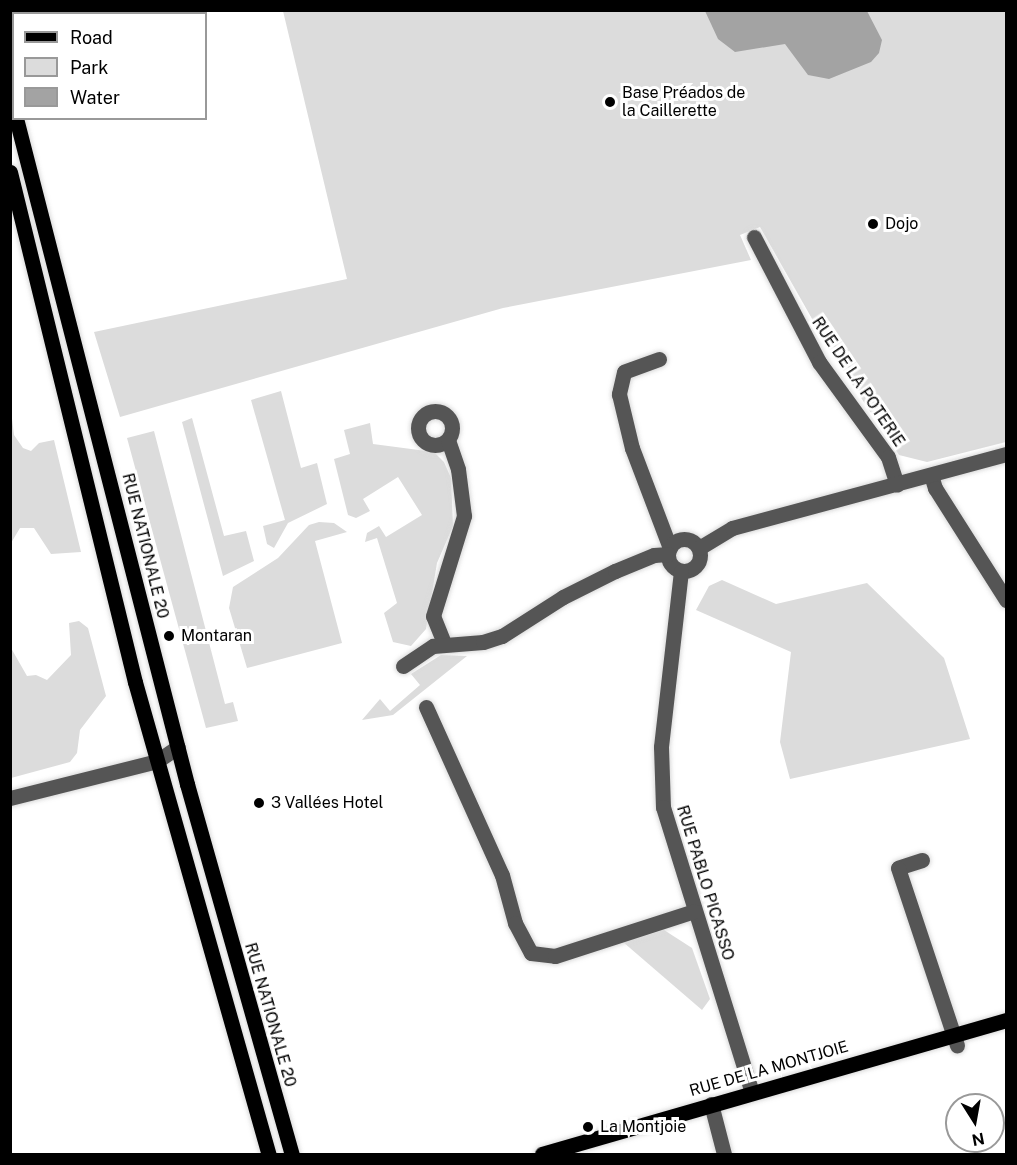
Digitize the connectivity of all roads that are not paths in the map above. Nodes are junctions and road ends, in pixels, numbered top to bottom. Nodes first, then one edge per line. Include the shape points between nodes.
1 (17, 120) edge
2 (10, 172) edge
3 (754, 237) dead end
4 (659, 359) dead end
5 (448, 440) dead end
6 (1006, 454) edge
7 (931, 475) junction
8 (897, 485) junction
9 (699, 548) junction
10 (669, 551) junction
11 (681, 571) junction
12 (1006, 600) edge
13 (444, 643) junction
14 (403, 666) dead end
15 (426, 707) dead end
16 (178, 747) junction
17 (157, 761) junction
18 (10, 798) edge
19 (922, 860) dead end
20 (694, 911) junction
21 (1006, 1020) edge
22 (956, 1040) junction
23 (752, 1092) junction
24 (711, 1104) junction
25 (269, 1155) edge
26 (292, 1155) edge
27 (542, 1155) edge
28 (724, 1155) edge

1 - 16 main road, RUE NATIONALE 20
2 - 17 main road
3 - 8 street, RUE DE LA POTERIE via 819,362 888,457
4 - 10 street via 624,372 619,394 632,448
5 - 13 street via 459,469 464,516 433,616
6 - 7 street
7 - 8 street
7 - 12 street via 934,489
8 - 9 street via 732,528
9 - 10 street via 687,539
9 - 11 street via 694,568
10 - 11 street via 672,565
10 - 13 street via 615,571 563,597 502,636 483,642
11 - 20 street, RUE PABLO PICASSO via 659,778 667,830
13 - 14 street
15 - 20 street via 502,875 515,923 531,953 555,956
16 - 17 street
16 - 26 main road, RUE NATIONALE 20
17 - 18 street
17 - 25 main road
19 - 22 street via 898,868
20 - 23 street, RUE PABLO PICASSO
21 - 22 main road, RUE DE LA MONTJOIE
22 - 23 main road, RUE DE LA MONTJOIE
23 - 24 main road, RUE DE LA MONTJOIE
24 - 27 main road, RUE DE LA MONTJOIE
24 - 28 street

